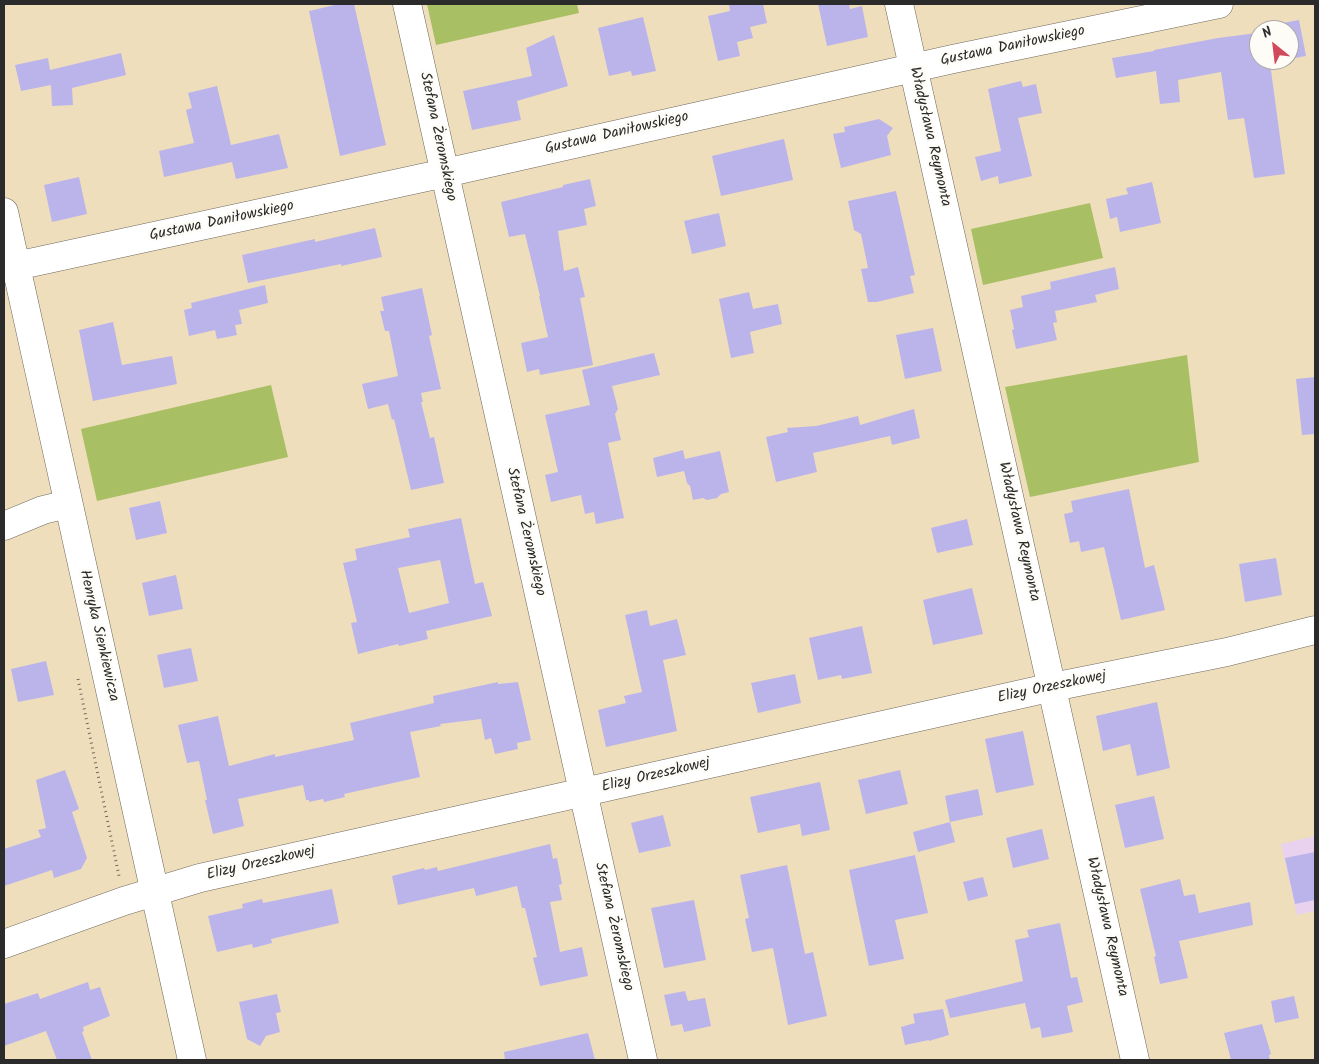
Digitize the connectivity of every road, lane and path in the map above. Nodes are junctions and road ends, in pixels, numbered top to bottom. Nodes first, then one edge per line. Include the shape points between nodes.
1 (407, 4) edge
2 (899, 4) edge
3 (1219, 4) edge
4 (913, 68) junction
5 (445, 173) junction
6 (4, 212) edge
7 (16, 266) junction
8 (68, 504) junction
9 (4, 526) edge
10 (1315, 630) edge
11 (78, 677) dead end
12 (1052, 687) junction
13 (582, 792) junction
14 (120, 881) dead end
15 (154, 891) junction
16 (4, 944) edge
17 (192, 1060) edge
18 (643, 1060) edge
19 (1135, 1060) edge

1 - 5 street, Stefana Żeromskiego
2 - 4 street, Władysława Reymonta
3 - 4 street, Gustawa Daniłowskiego
4 - 5 street, Gustawa Daniłowskiego
4 - 12 street, Władysława Reymonta
5 - 7 street, Gustawa Daniłowskiego
5 - 13 street, Stefana Żeromskiego
6 - 7 street, Henryka Sienkiewicza
7 - 8 street, Henryka Sienkiewicza
8 - 9 street
8 - 15 street, Henryka Sienkiewicza
10 - 12 street, Elizy Orzeszkowej via 1227,652
11 - 14 path
12 - 13 street, Elizy Orzeszkowej
12 - 19 street, Władysława Reymonta
13 - 15 street, Elizy Orzeszkowej
13 - 18 street, Stefana Żeromskiego
15 - 16 street, Elizy Orzeszkowej
15 - 17 street, Henryka Sienkiewicza

